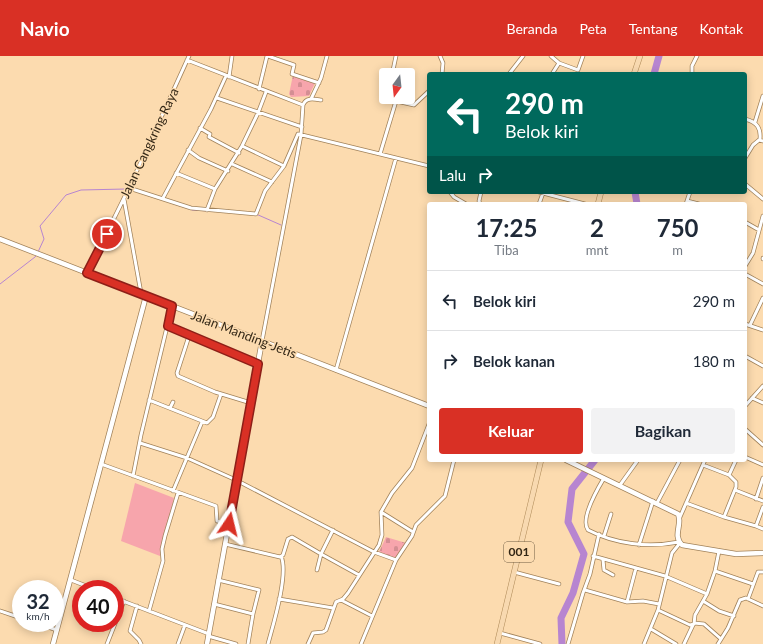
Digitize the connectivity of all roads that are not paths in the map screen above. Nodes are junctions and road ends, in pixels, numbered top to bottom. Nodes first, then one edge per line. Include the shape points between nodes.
1 (189, 56) edge
2 (232, 56) edge
3 (268, 56) edge
4 (327, 56) edge
5 (396, 56) edge
6 (440, 56) edge
7 (523, 56) edge
8 (551, 56) edge
9 (583, 56) edge
10 (640, 56) edge
11 (697, 56) edge
12 (187, 60) junction
13 (560, 63) junction
14 (393, 68) edge
15 (442, 72) edge
16 (511, 72) edge
17 (553, 72) edge
18 (635, 72) edge
19 (692, 72) edge
20 (228, 77) junction
21 (319, 83) junction
22 (259, 89) junction
23 (266, 92) junction
24 (427, 93) edge
25 (763, 96) edge
26 (217, 98) junction
27 (311, 99) junction
28 (321, 100) dead end
29 (395, 104) edge
30 (410, 104) edge
31 (303, 105) junction
32 (258, 113) junction
33 (747, 120) edge
34 (755, 122) junction
35 (302, 127) junction
36 (200, 128) junction
37 (301, 135) junction
38 (762, 140) edge
39 (242, 146) junction
40 (188, 150) junction
41 (239, 152) junction
42 (747, 153) edge
43 (380, 154) junction
44 (396, 158) junction
45 (232, 164) junction
46 (284, 166) junction
47 (427, 166) edge
48 (228, 171) junction
49 (176, 172) junction
50 (272, 182) junction
51 (747, 186) edge
52 (129, 189) junction
53 (215, 189) junction
54 (452, 194) edge
55 (548, 194) edge
56 (163, 198) junction
57 (124, 199) junction
58 (763, 199) edge
59 (463, 202) edge
60 (570, 202) edge
61 (207, 210) junction
62 (763, 217) edge
63 (747, 223) edge
64 (759, 230) junction
65 (0, 239) edge
66 (747, 263) edge
67 (87, 273) junction
68 (747, 275) edge
69 (763, 284) edge
70 (141, 294) junction
71 (146, 296) junction
72 (763, 298) edge
73 (172, 306) junction
74 (747, 324) edge
75 (750, 325) junction
76 (168, 326) junction
77 (763, 330) edge
78 (189, 336) junction
79 (262, 342) junction
80 (747, 357) edge
81 (258, 364) junction
82 (763, 366) edge
83 (336, 370) junction
84 (763, 386) edge
85 (221, 394) junction
86 (752, 398) junction
87 (149, 400) junction
88 (173, 402) dead end
89 (251, 403) junction
90 (763, 403) edge
91 (747, 404) edge
92 (427, 405) edge
93 (170, 408) junction
94 (202, 422) junction
95 (427, 429) edge
96 (747, 431) edge
97 (140, 444) junction
98 (763, 445) edge
99 (187, 458) junction
100 (747, 458) edge
101 (454, 462) edge
102 (541, 462) edge
103 (571, 462) edge
104 (637, 462) edge
105 (679, 462) edge
106 (735, 462) edge
107 (101, 464) junction
108 (703, 464) joint
109 (763, 465) edge
110 (729, 475) junction
111 (133, 476) junction
112 (604, 478) junction
113 (763, 478) edge
114 (236, 480) junction
115 (620, 485) junction
116 (735, 490) junction
117 (173, 492) junction
118 (178, 493) junction
119 (756, 498) junction
120 (763, 501) edge
121 (655, 502) junction
122 (686, 503) junction
123 (763, 507) edge
124 (381, 512) junction
125 (611, 514) dead end
126 (680, 517) junction
127 (724, 517) junction
128 (229, 524) junction
129 (756, 526) junction
130 (763, 529) edge
131 (333, 530) junction
132 (414, 532) junction
133 (599, 534) junction
134 (604, 536) junction
135 (679, 542) junction
136 (225, 544) junction
137 (639, 545) junction
138 (719, 551) junction
139 (374, 552) junction
140 (763, 553) edge
141 (321, 554) junction
142 (282, 556) junction
143 (593, 556) junction
144 (396, 560) junction
145 (603, 560) junction
146 (636, 568) junction
147 (317, 570) dead end
148 (715, 571) junction
149 (514, 572) junction
150 (763, 572) edge
151 (613, 575) dead end
152 (359, 576) junction
153 (665, 576) junction
154 (71, 580) joint
155 (218, 580) junction
156 (559, 584) dead end
157 (753, 584) junction
158 (585, 590) junction
159 (706, 594) junction
160 (279, 599) junction
161 (748, 599) junction
162 (341, 600) junction
163 (124, 601) edge
164 (702, 601) junction
165 (627, 602) junction
166 (64, 603) edge
167 (214, 604) junction
168 (659, 604) junction
169 (137, 606) junction
170 (763, 606) edge
171 (333, 608) junction
172 (658, 610) junction
173 (0, 611) edge
174 (149, 611) junction
175 (253, 614) junction
176 (12, 615) edge
177 (372, 616) junction
178 (734, 616) junction
179 (693, 624) junction
180 (185, 625) junction
181 (651, 629) junction
182 (56, 632) edge
183 (112, 632) edge
184 (500, 632) junction
185 (208, 635) junction
186 (721, 639) junction
187 (534, 643) edge
188 (53, 644) edge
189 (107, 644) edge
190 (140, 644) edge
191 (178, 644) edge
192 (207, 644) edge
193 (236, 644) edge
194 (248, 644) edge
195 (268, 644) edge
196 (308, 644) edge
197 (361, 644) edge
198 (497, 644) edge
199 (540, 644) edge
200 (568, 644) edge
201 (644, 644) edge
202 (676, 644) edge
203 (684, 644) edge
204 (718, 644) edge

1 - 12 street, Jalan Cangkring Raya
2 - 20 street
3 - 21 street via 294,64 292,74
3 - 22 street
4 - 21 street
5 - 14 street
6 - 15 street via 443,63
7 - 16 street
8 - 13 street
9 - 13 street via 577,70
10 - 18 main road
11 - 19 street
12 - 20 street
12 - 52 street, Jalan Cangkring Raya
13 - 17 street
20 - 22 street
20 - 26 street
21 - 27 street
22 - 23 street
23 - 31 street
23 - 32 street
24 - 30 street via 414,105
25 - 34 street
26 - 32 street
26 - 36 street
27 - 28 street
27 - 31 street
29 - 43 street
31 - 35 street
32 - 35 street
32 - 39 street
33 - 34 street
34 - 38 street
35 - 37 street
36 - 40 street
36 - 41 street via 210,134 209,137
37 - 43 street
37 - 46 street via 296,135
37 - 79 street
38 - 42 street via 753,145
39 - 41 street
39 - 46 street
40 - 48 street
40 - 49 street
41 - 45 street
43 - 44 street
44 - 47 street
44 - 83 street
45 - 48 street
45 - 50 street
46 - 50 street
48 - 53 street
49 - 53 street
49 - 56 street
50 - 61 street via 261,199 256,214
51 - 58 street
52 - 56 street
52 - 57 street, Jalan Cangkring Raya
53 - 61 street
54 - 59 street
55 - 60 street
56 - 61 street via 190,208
57 - 67 street, Jalan Cangkring Raya
57 - 70 street
62 - 64 street
63 - 64 street
64 - 66 street via 753,253
65 - 67 main road, Jalan Manding-Jetis
67 - 70 main road, Jalan Manding-Jetis
68 - 69 street
70 - 71 main road, Jalan Manding-Jetis
71 - 73 main road, Jalan Manding-Jetis
71 - 107 main road
72 - 75 street
73 - 76 street
73 - 79 main road, Jalan Manding-Jetis
74 - 75 street
75 - 77 street
76 - 78 street
76 - 87 street
78 - 81 street
78 - 85 street via 178,375
79 - 81 main road
79 - 83 main road, Jalan Manding-Jetis
80 - 82 street
81 - 89 main road
83 - 92 main road, Jalan Manding-Jetis
84 - 86 street
85 - 89 street
85 - 94 street via 212,420
86 - 90 street
86 - 91 street
87 - 93 street
87 - 97 street
88 - 93 street
89 - 114 main road
93 - 94 street
94 - 99 street
95 - 124 street via 412,468 394,490
96 - 98 street
97 - 99 street
97 - 111 street
99 - 114 street
99 - 117 street
100 - 109 street
101 - 132 street via 445,496 416,524
102 - 149 main road, 001
103 - 112 main road
104 - 115 street
105 - 121 street
106 - 110 street
107 - 111 street
107 - 154 main road
108 - 110 street
108 - 122 street
110 - 116 street via 736,482
111 - 117 street
112 - 115 main road
112 - 133 street via 592,500 586,524 588,530
113 - 119 street
114 - 128 main road
114 - 131 street
115 - 121 main road
116 - 119 street
116 - 127 street
117 - 118 street
118 - 128 street via 216,506 217,521
118 - 174 street via 165,536 163,561
119 - 120 street
121 - 126 main road
121 - 137 street
122 - 126 street
122 - 127 street
123 - 129 street
124 - 132 street
124 - 139 street via 382,535
125 - 134 street
126 - 135 main road via 677,532
127 - 129 street
128 - 136 main road
129 - 130 street
131 - 139 street
131 - 141 street
132 - 144 street
133 - 134 street
133 - 143 street
134 - 137 street
135 - 137 street
135 - 138 main road via 694,548
135 - 153 street via 672,553
136 - 142 street
136 - 155 main road
138 - 140 main road via 736,554
138 - 148 street
139 - 144 street
139 - 152 street
141 - 142 street via 292,537 288,539
141 - 147 street
141 - 152 street
142 - 160 street via 284,565
143 - 145 street
143 - 158 street
144 - 177 street
145 - 146 street
145 - 151 street via 604,570
146 - 153 street
146 - 165 street
148 - 157 street
148 - 159 street
149 - 156 street
149 - 184 main road, 001
150 - 157 street via 758,572
152 - 162 street
153 - 159 street
153 - 168 street
154 - 166 main road
155 - 167 main road
155 - 175 street via 259,590
157 - 161 street
158 - 165 street
158 - 200 street
159 - 164 street
160 - 171 street
160 - 195 street
161 - 170 street
161 - 178 street via 740,600
162 - 171 street via 336,602
162 - 177 street
163 - 169 street
164 - 178 street
164 - 179 street
165 - 168 street
167 - 175 street
167 - 185 main road
168 - 172 street
169 - 174 street
169 - 190 street via 130,631
171 - 196 street via 326,630 313,633
172 - 179 street
172 - 181 street
173 - 176 street
174 - 180 street
175 - 194 street
177 - 197 street
178 - 186 street
179 - 186 street via 704,624
179 - 203 street
180 - 185 street
180 - 191 street
181 - 201 street
181 - 202 street
182 - 188 main road
183 - 189 street
184 - 187 street
184 - 198 main road, 001
185 - 192 main road
185 - 193 street
186 - 204 street
187 - 199 street

